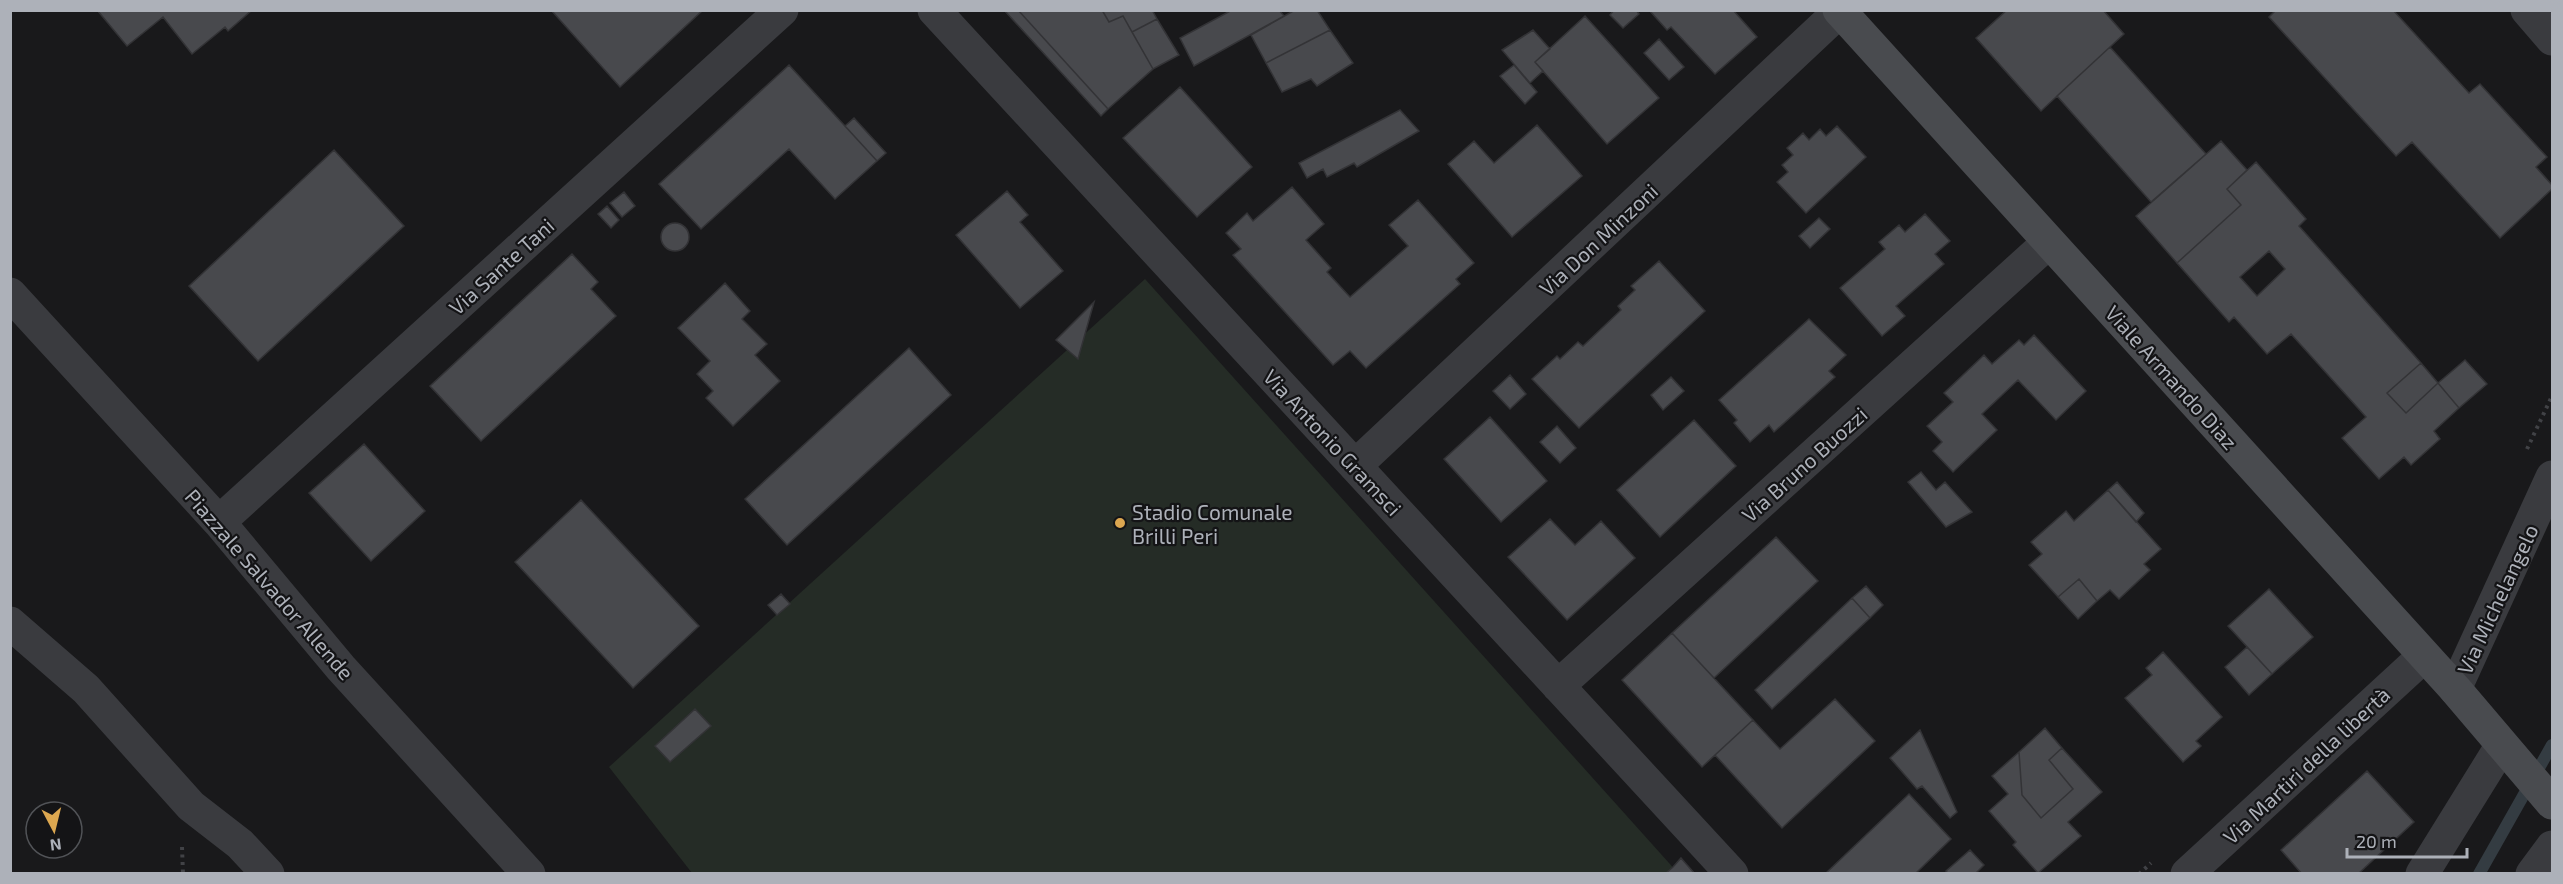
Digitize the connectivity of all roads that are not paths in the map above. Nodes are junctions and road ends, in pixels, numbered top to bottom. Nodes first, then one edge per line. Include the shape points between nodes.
1 (782, 10) edge
2 (934, 10) edge
3 (2527, 10) edge
4 (1840, 11) edge
5 (2553, 39) edge
6 (2049, 242) junction
7 (10, 294) edge
8 (1355, 466) junction
9 (2553, 477) edge
10 (219, 522) junction
11 (10, 622) edge
12 (2424, 656) junction
13 (1558, 686) junction
14 (2456, 689) junction
15 (2502, 745) junction
16 (2553, 803) edge
17 (2553, 847) edge
18 (268, 873) edge
19 (529, 873) edge
20 (1732, 873) edge
21 (2187, 873) edge
22 (2422, 873) edge
23 (2532, 873) edge

1 - 10 street, Via Sante Tani
2 - 8 street, Via Antonio Gramsci
3 - 5 street
4 - 6 street, Viale Armando Diaz
4 - 8 street, Via Don Minzoni
6 - 12 street, Viale Armando Diaz
6 - 13 street, Via Bruno Buozzi
7 - 10 street, Piazzale Salvador Allende
8 - 13 street, Via Antonio Gramsci
9 - 14 street, Via Michelangelo
10 - 19 street, Piazzale Salvador Allende via 341,668
11 - 18 street via 86,689 191,806 240,844
12 - 14 street, Viale Armando Diaz
12 - 21 street, Via Martiri della libertà
13 - 20 street, Via Antonio Gramsci
14 - 15 street, Viale Armando Diaz
15 - 16 street, Viale Armando Diaz
15 - 22 street
17 - 23 street

